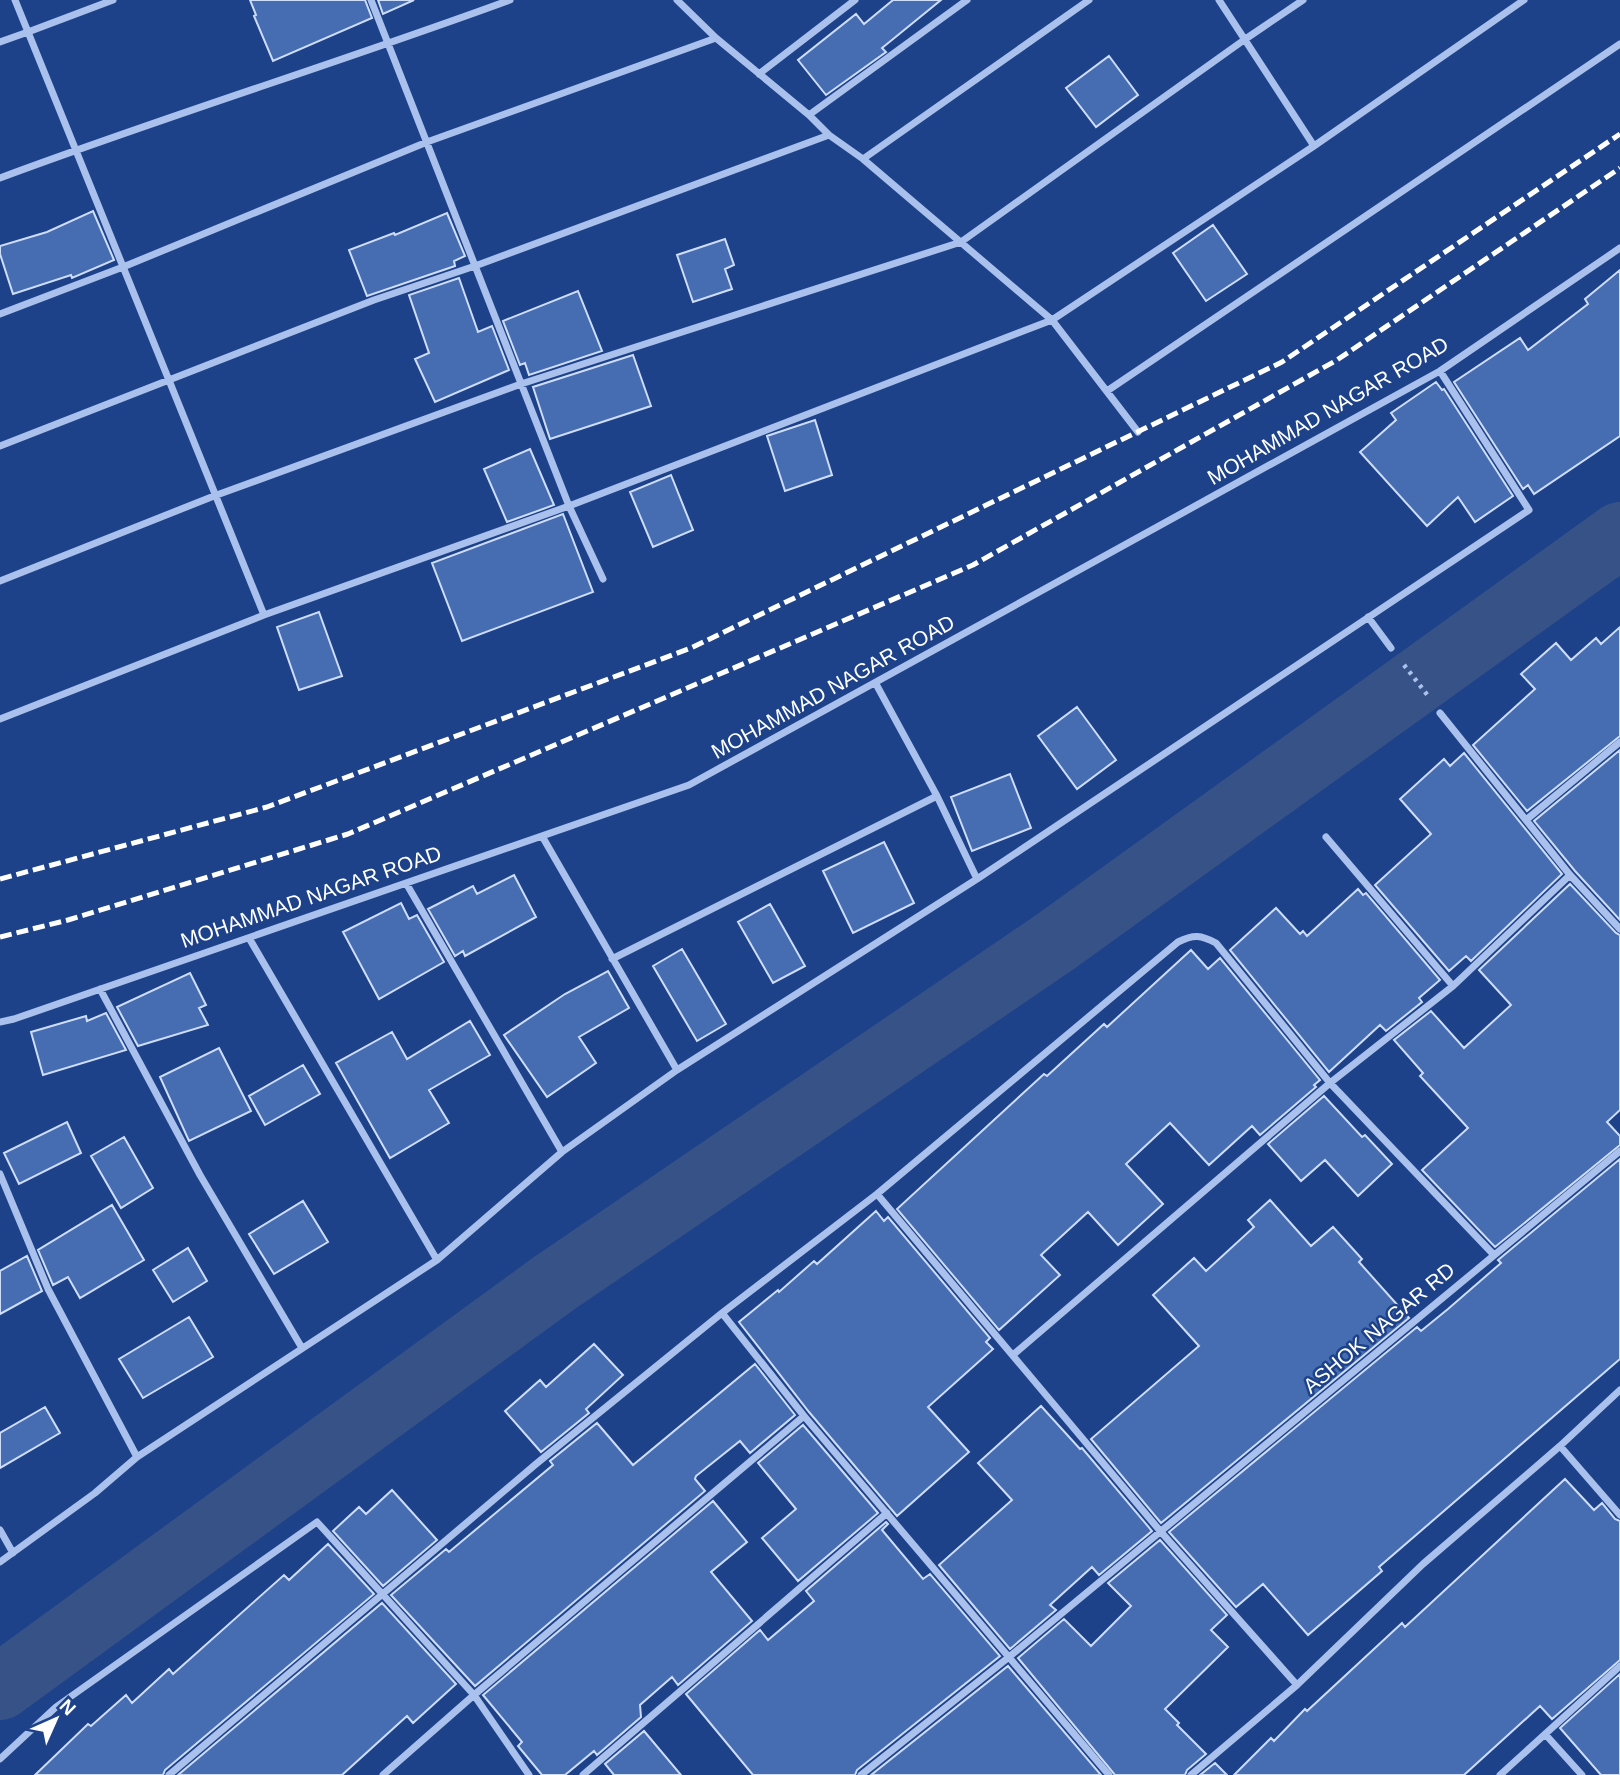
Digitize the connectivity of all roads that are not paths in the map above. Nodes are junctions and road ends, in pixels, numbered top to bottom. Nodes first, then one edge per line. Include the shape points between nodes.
1 (15, 0) edge
2 (113, 0) edge
3 (371, 0) edge
4 (510, 0) edge
5 (677, 0) edge
6 (855, 0) edge
7 (967, 0) edge
8 (1088, 0) edge
9 (1219, 0) edge
10 (1303, 0) edge
11 (1524, 0) edge
12 (29, 32) junction
13 (716, 38) junction
14 (1244, 40) junction
15 (0, 42) edge
16 (1620, 44) edge
17 (389, 45) junction
18 (759, 74) junction
19 (809, 115) junction
20 (829, 135) junction
21 (427, 142) junction
22 (1314, 146) junction
23 (76, 150) junction
24 (863, 159) junction
25 (0, 178) edge
26 (961, 242) junction
27 (1620, 248) edge
28 (475, 266) junction
29 (122, 267) junction
30 (0, 314) edge
31 (1052, 320) junction
32 (1440, 370) junction
33 (167, 379) junction
34 (521, 384) junction
35 (1107, 391) junction
36 (1138, 432) dead end
37 (0, 446) edge
38 (214, 496) junction
39 (569, 506) junction
40 (603, 579) dead end
41 (0, 582) edge
42 (264, 615) junction
43 (1368, 617) junction
44 (1391, 648) road end
45 (876, 684) junction
46 (1440, 713) road end
47 (0, 719) edge
48 (1620, 742) edge
49 (937, 796) junction
50 (1527, 820) junction
51 (542, 836) junction
52 (1326, 837) dead end
53 (1570, 875) junction
54 (977, 879) junction
55 (406, 883) junction
56 (1620, 929) edge
57 (249, 938) junction
58 (612, 959) junction
59 (1452, 986) junction
60 (100, 989) junction
61 (0, 1022) edge
62 (677, 1070) junction
63 (1330, 1083) junction
64 (1620, 1151) edge
65 (562, 1152) junction
66 (0, 1174) edge
67 (877, 1194) junction
68 (1494, 1255) junction
69 (437, 1261) junction
70 (722, 1313) junction
71 (302, 1348) junction
72 (1013, 1355) junction
73 (1620, 1390) edge
74 (804, 1416) junction
75 (1560, 1446) junction
76 (137, 1457) junction
77 (887, 1513) junction
78 (1620, 1515) edge
79 (0, 1530) edge
80 (1161, 1532) junction
81 (13, 1553) junction
82 (0, 1562) edge
83 (383, 1594) junction
84 (1009, 1657) junction
85 (1620, 1666) edge
86 (1297, 1685) junction
87 (474, 1695) junction
88 (1545, 1734) junction
89 (0, 1759) edge
90 (170, 1775) edge
91 (383, 1775) edge
92 (529, 1775) edge
93 (583, 1775) edge
94 (861, 1775) edge
95 (1108, 1775) edge
96 (1191, 1775) edge
97 (1500, 1775) edge
98 (1582, 1775) edge

1 - 12 street
2 - 12 street
3 - 17 street
4 - 17 street
5 - 13 street
6 - 18 street
7 - 19 street
8 - 24 street
9 - 14 street
10 - 14 street
11 - 22 street
12 - 15 street
12 - 23 street
13 - 18 street
13 - 21 street
14 - 22 street
14 - 26 street
16 - 35 street
17 - 21 street
17 - 23 street
18 - 19 street
19 - 20 street
20 - 24 street
20 - 28 street
21 - 28 street
21 - 29 street
22 - 31 street
23 - 25 street
23 - 29 street
24 - 26 street
26 - 31 street
26 - 34 street
27 - 32 street, MOHAMMAD NAGAR ROAD
28 - 33 street
28 - 34 street
29 - 30 street
29 - 33 street
31 - 35 street
31 - 39 street
32 - 43 street via 1529,510
32 - 45 street, MOHAMMAD NAGAR ROAD
33 - 37 street
33 - 38 street
34 - 38 street
34 - 39 street
35 - 36 street
38 - 41 street
38 - 42 street
39 - 40 street
39 - 42 street
42 - 47 street
43 - 44 street
43 - 54 street
45 - 49 street
45 - 51 street, MOHAMMAD NAGAR ROAD via 689,785
46 - 50 street
48 - 50 street
49 - 54 street
49 - 58 street
50 - 53 street
51 - 55 street, MOHAMMAD NAGAR ROAD
51 - 58 street
52 - 59 street
53 - 56 street
53 - 59 street
54 - 62 street
55 - 57 street, MOHAMMAD NAGAR ROAD
55 - 65 street
57 - 60 street, MOHAMMAD NAGAR ROAD
57 - 69 street
58 - 62 street
59 - 63 street
60 - 61 street, MOHAMMAD NAGAR ROAD
60 - 71 street via 200,1175
62 - 65 street
63 - 67 street via 1216,943 1201,935 1189,936
63 - 68 street
63 - 72 street
64 - 68 street, ASHOK NAGAR RD
65 - 69 street
66 - 76 street via 48,1289
67 - 70 street
67 - 72 street
68 - 80 street, ASHOK NAGAR RD
69 - 71 street
70 - 74 street
70 - 83 street
71 - 76 street
72 - 80 street
73 - 75 street
74 - 77 street
74 - 87 street
75 - 78 street
75 - 86 street via 1423,1564
76 - 81 street
77 - 84 street
77 - 93 street
79 - 81 street
80 - 84 street, ASHOK NAGAR RD
80 - 86 street
81 - 82 street
83 - 87 street
83 - 89 street via 317,1522 56,1707
83 - 90 street
84 - 94 street, ASHOK NAGAR RD
84 - 95 street
85 - 88 street
86 - 96 street
87 - 91 street
87 - 92 street
88 - 97 street
88 - 98 street

